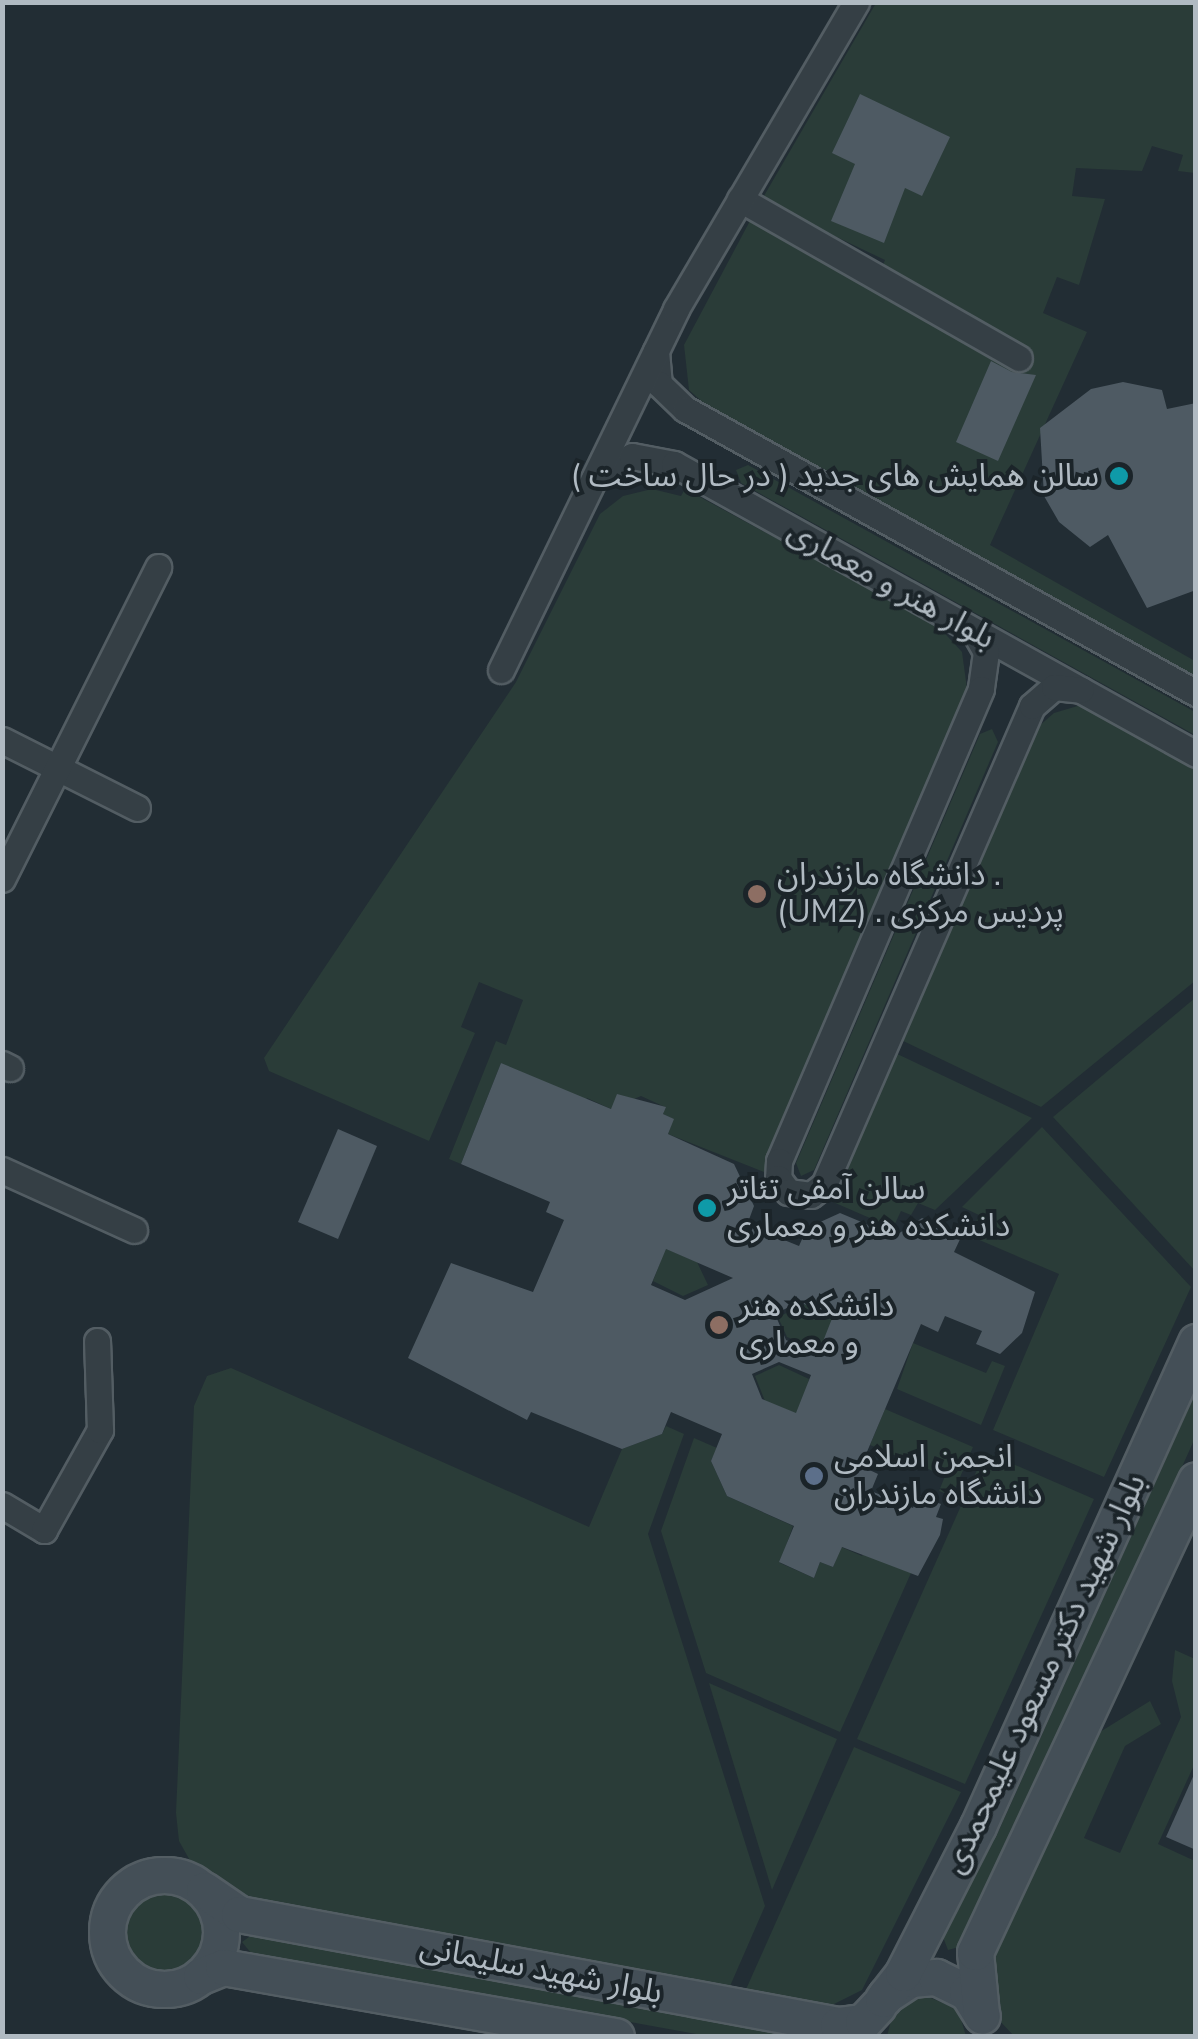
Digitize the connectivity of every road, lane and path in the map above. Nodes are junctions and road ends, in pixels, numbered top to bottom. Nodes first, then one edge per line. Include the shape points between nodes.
1 (856, 2) edge
2 (740, 199) junction
3 (658, 342) junction
4 (1019, 358) dead end
5 (588, 489) junction
6 (158, 566) dead end
7 (974, 630) junction
8 (501, 670) dead end
9 (1082, 690) junction
10 (1196, 693) edge
11 (2, 740) edge
12 (1196, 754) edge
13 (57, 767) junction
14 (137, 808) dead end
15 (2, 878) edge
16 (2, 1170) edge
17 (134, 1230) dead end
18 (97, 1341) dead end
19 (1196, 1342) edge
20 (1196, 1480) edge
21 (2, 1505) edge
22 (204, 1890) junction
23 (201, 1976) junction
24 (877, 2014) edge
25 (986, 2027) edge
26 (616, 2036) edge

1 - 2 street
2 - 3 street
2 - 4 street
3 - 5 street
3 - 10 street, بلوار هنر و معماری via 659,384 685,410
5 - 7 street, بلوار هنر و معماری via 616,461 658,458
5 - 8 street
6 - 13 street
7 - 9 street, بلوار هنر و معماری
7 - 9 street via 986,652 982,689 779,1162 778,1178 788,1192 811,1195 824,1184 1032,706 1054,687
9 - 12 street, بلوار هنر و معماری
11 - 13 street
13 - 14 street
13 - 15 street
16 - 17 street
18 - 21 street via 100,1430 44,1530
19 - 24 main road, بلوار شهید دکتر مسعود علیمحمدی via 978,1826
20 - 25 main road, بلوار شهید دکتر مسعود علیمحمدی via 977,1946 973,1968
22 - 23 main road via 218,1912 221,1938
22 - 23 main road via 173,1875 140,1880 114,1904 108,1930 116,1962 135,1981 169,1989
22 - 24 main road, بلوار شهید سلیمانی via 239,1914 838,2025
23 - 26 main road, بلوار شهید سلیمانی via 223,1967
24 - 25 main road, بلوار شهید سلیمانی via 903,1982 936,1977 960,1987

